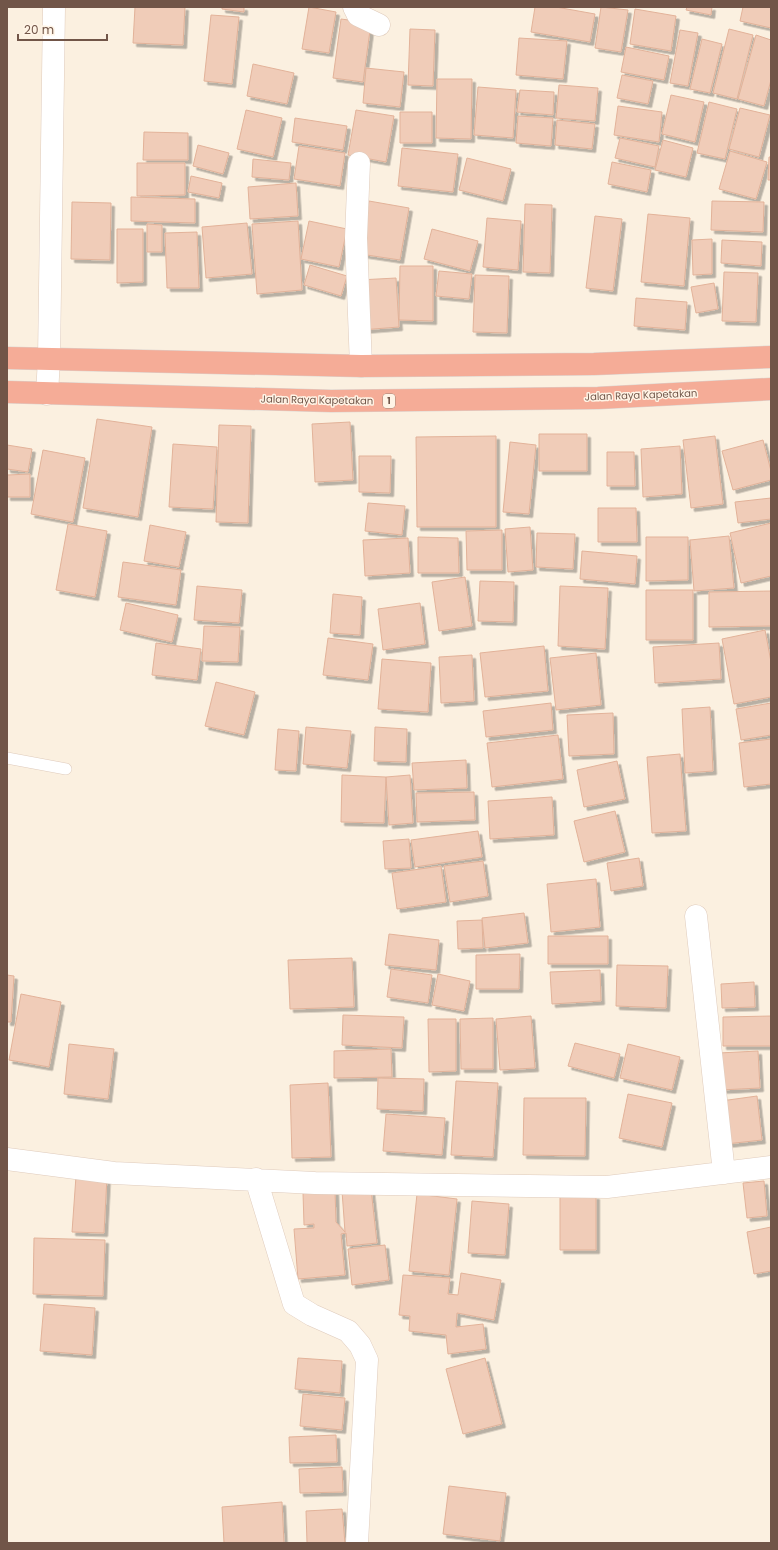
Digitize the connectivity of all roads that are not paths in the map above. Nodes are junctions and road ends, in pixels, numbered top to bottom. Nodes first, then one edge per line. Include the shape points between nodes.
1 (54, 7) edge
2 (354, 7) edge
3 (379, 25) dead end
4 (359, 163) dead end
5 (771, 357) edge
6 (7, 358) edge
7 (49, 359) junction
8 (594, 364) junction
9 (361, 366) junction
10 (382, 366) junction
11 (771, 389) edge
12 (7, 392) edge
13 (47, 394) junction
14 (598, 398) junction
15 (385, 401) junction
16 (7, 758) edge
17 (66, 769) dead end
18 (696, 916) dead end
19 (7, 1159) edge
20 (771, 1168) edge
21 (724, 1173) junction
22 (256, 1179) junction
23 (357, 1543) edge

1 - 7 street
2 - 3 street via 358,15
4 - 9 street via 356,238
5 - 8 highway
6 - 7 highway
7 - 9 highway
7 - 13 street
8 - 10 highway
8 - 14 highway
9 - 10 highway
10 - 15 highway
11 - 14 highway, Jalan Raya Kapetakan / 1
12 - 13 highway, Jalan Raya Kapetakan / 1
13 - 15 highway, Jalan Raya Kapetakan / 1
14 - 15 highway, Jalan Raya Kapetakan / 1
16 - 17 lane
18 - 21 street
19 - 22 street via 114,1173
20 - 21 street
21 - 22 street via 608,1187 315,1183
22 - 23 street via 294,1304 348,1331 368,1360

